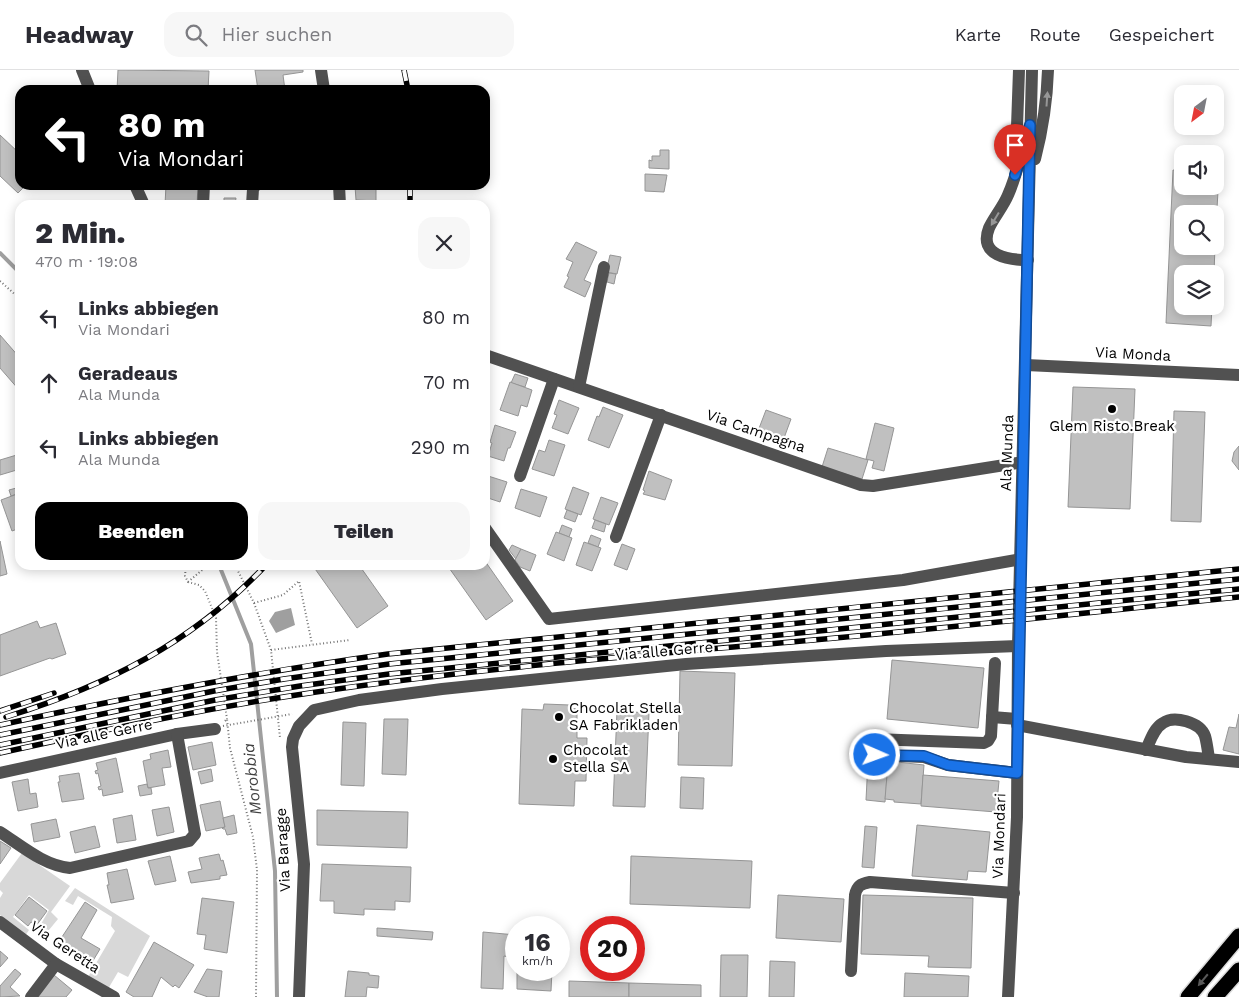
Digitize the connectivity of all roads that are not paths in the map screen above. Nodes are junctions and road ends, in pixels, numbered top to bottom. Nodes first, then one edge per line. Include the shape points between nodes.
1 (82, 70) edge
2 (321, 70) edge
3 (1019, 70) edge
4 (1032, 70) edge
5 (1048, 70) edge
6 (88, 85) edge
7 (323, 85) edge
8 (1030, 125) junction
9 (1015, 175) junction
10 (1030, 181) junction
11 (1028, 260) junction
12 (604, 266) dead end
13 (490, 357) edge
14 (1026, 365) junction
15 (1239, 375) edge
16 (554, 379) junction
17 (579, 388) junction
18 (661, 415) junction
19 (1023, 462) junction
20 (520, 476) dead end
21 (490, 535) edge
22 (616, 537) dead end
23 (1021, 559) junction
24 (1018, 646) junction
25 (995, 663) dead end
26 (314, 710) joint
27 (992, 717) junction
28 (1017, 722) junction
29 (219, 728) road end
30 (177, 734) junction
31 (874, 738) dead end
32 (1146, 750) junction
33 (875, 755) dead end
34 (1209, 759) junction
35 (1239, 762) edge
36 (0, 773) edge
37 (1017, 773) junction
38 (0, 832) edge
39 (1014, 893) junction
40 (0, 922) edge
41 (1239, 936) edge
42 (56, 964) junction
43 (1239, 970) edge
44 (851, 971) dead end
45 (31, 997) edge
46 (114, 997) edge
47 (299, 997) edge
48 (1008, 997) edge
49 (1188, 997) edge
50 (1215, 997) edge

1 - 6 street
2 - 7 street
3 - 9 street, Ala Munda
4 - 8 street, Ala Munda
10 -> 5 street, Ala Munda via 1044,124
8 - 9 street, Ala Munda
8 - 10 street, Ala Munda
9 -> 11 street, Ala Munda via 988,229 987,239 998,256
10 - 11 street, Ala Munda
11 - 14 street, Ala Munda
12 - 17 street
13 - 16 street, Via Campagna
14 - 15 street, Via Monda
14 - 19 street, Ala Munda
16 - 17 street, Via Campagna
16 - 20 street
17 - 18 street, Via Campagna
18 - 19 street, Via Campagna via 867,486
18 - 22 street
19 - 23 street, Ala Munda
21 - 23 street via 549,619 903,580
23 - 24 street, Ala Munda
24 - 26 street, Via alle Gerre via 886,650 686,664 359,700
24 - 28 street, Via Mondari
25 - 27 street
26 - 47 street, Via Baragge via 292,739 304,864
27 - 28 street
27 - 31 street via 990,740 984,743
28 - 32 street
28 - 37 street, Via Mondari
29 - 30 street, Via alle Gerre
30 - 36 street, Via alle Gerre
30 - 38 street via 195,834 189,842 70,868 45,862
32 - 34 street
32 - 34 street via 1155,730 1163,723 1184,721 1204,734
33 - 37 street via 924,756 948,765
34 - 35 street
37 - 39 street, Via Mondari
39 - 44 street via 870,882 860,884 855,895
39 - 48 street, Via Mondari
40 - 42 street, Via Geretta
41 -> 49 highway
42 - 45 street
42 - 46 street, Via Geretta
43 - 50 highway

